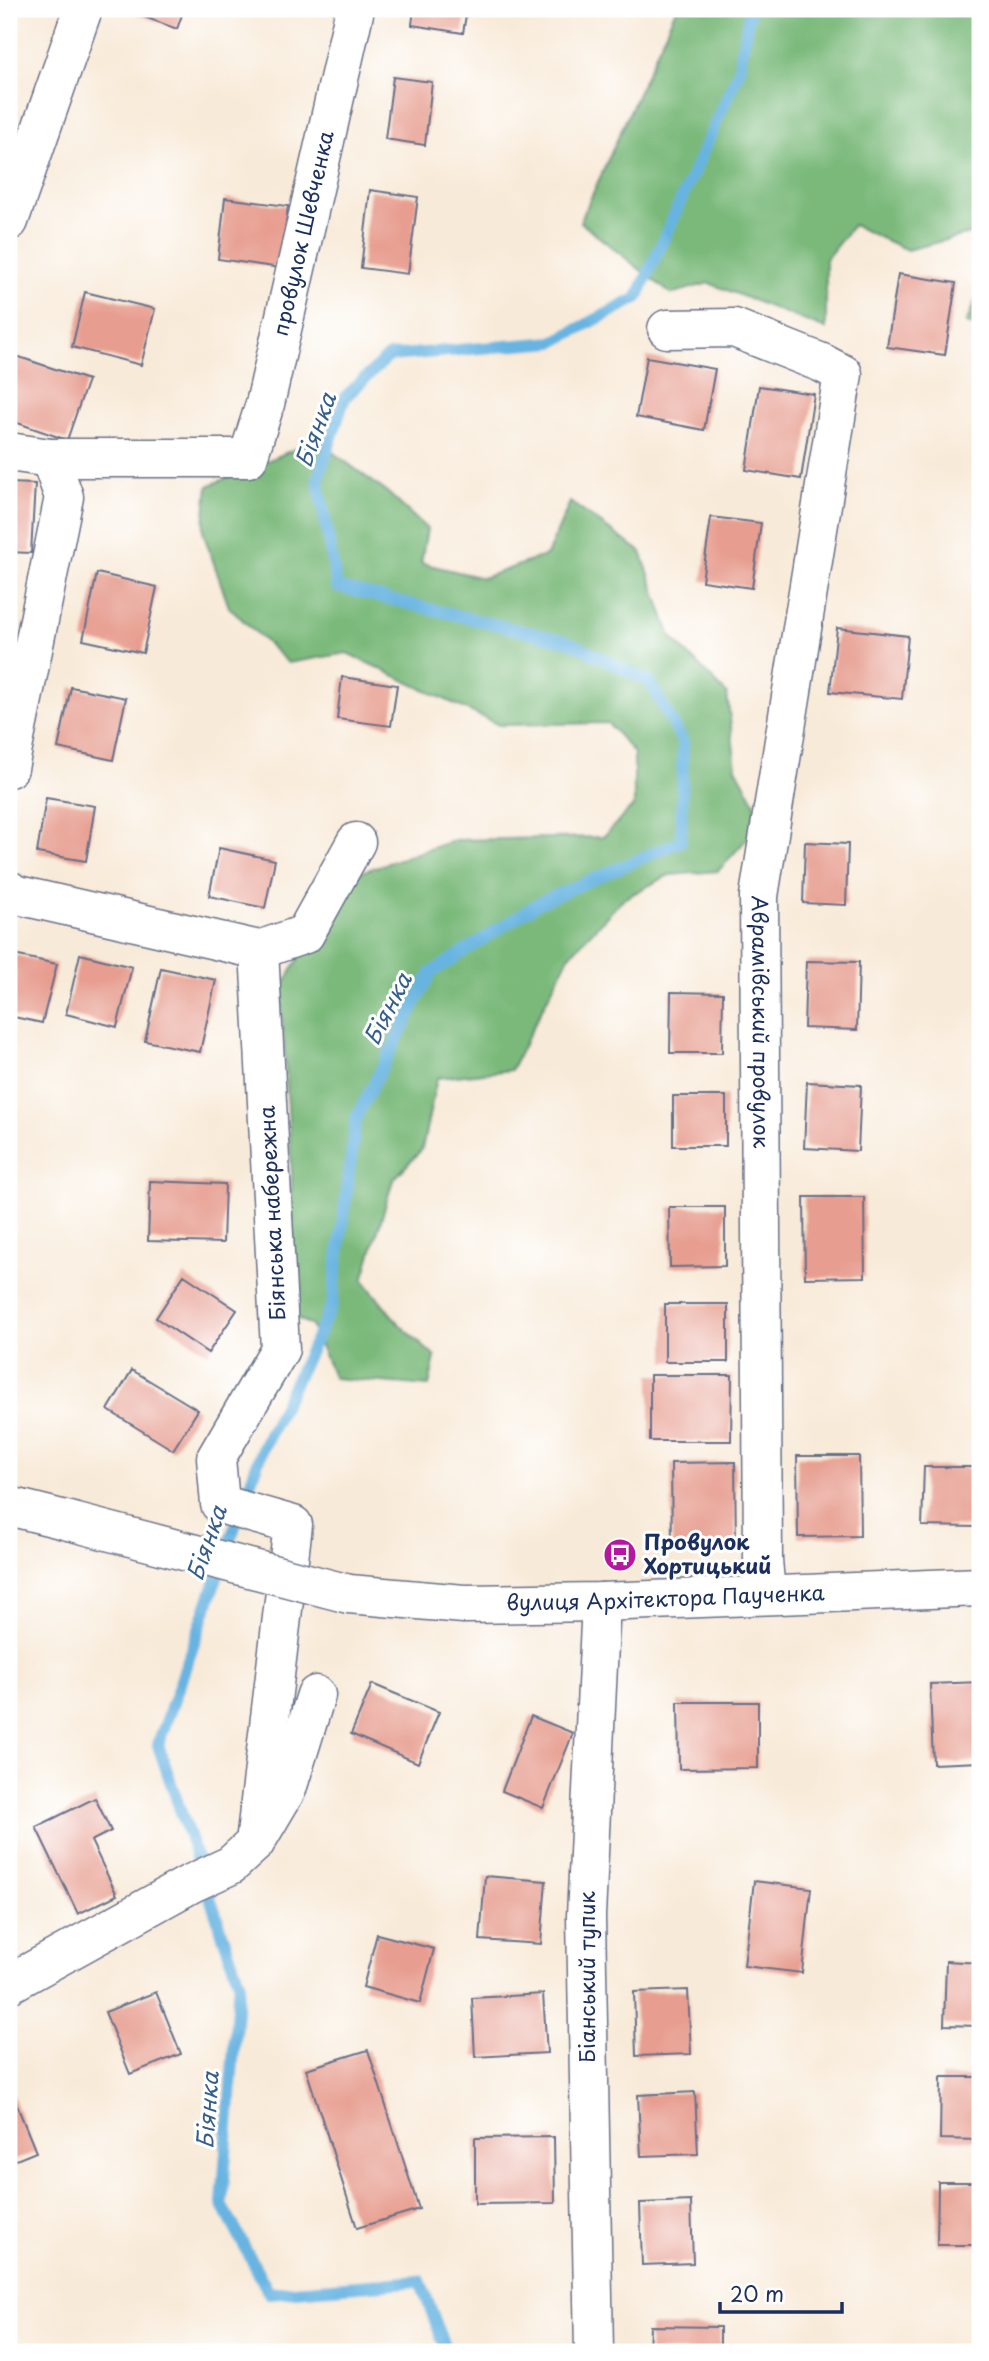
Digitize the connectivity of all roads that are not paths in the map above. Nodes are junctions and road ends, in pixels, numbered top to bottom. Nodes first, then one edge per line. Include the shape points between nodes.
1 (83, 9) edge
2 (355, 9) edge
3 (9, 221) edge
4 (667, 329) dead end
5 (9, 452) edge
6 (50, 458) junction
7 (9, 768) edge
8 (356, 842) dead end
9 (9, 891) edge
10 (258, 950) junction
11 (9, 1506) edge
12 (980, 1587) edge
13 (766, 1594) junction
14 (601, 1602) junction
15 (316, 1695) dead end
16 (243, 1854) junction
17 (9, 1984) edge
18 (594, 2352) edge

1 - 3 street
2 - 6 street, провулок Шевченка via 265,404 248,458
4 - 13 street, Аврамівський провулок via 734,328 843,374 759,897
5 - 6 street
6 - 7 street via 64,497
8 - 10 street via 305,934
9 - 10 street
10 - 16 street, Біянська набережна via 280,1349 216,1458 220,1504 293,1525
11 - 14 street, вулиця Архітектора Паученка, bridge via 349,1594 464,1604
12 - 13 street, вулиця Архітектора Паученка
13 - 14 street, вулиця Архітектора Паученка
14 - 18 street, Біанський тупик via 586,1916
15 - 16 street via 287,1789
16 - 17 street

